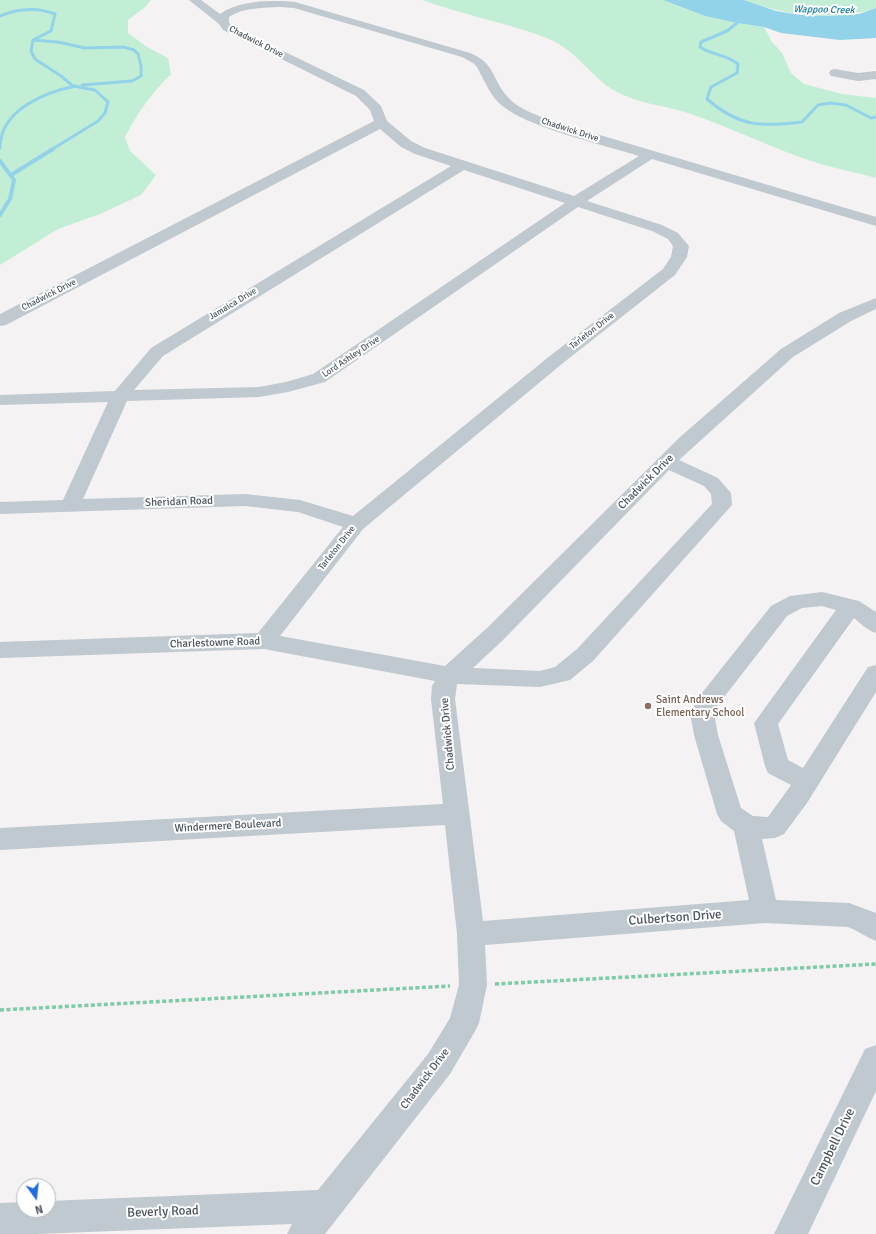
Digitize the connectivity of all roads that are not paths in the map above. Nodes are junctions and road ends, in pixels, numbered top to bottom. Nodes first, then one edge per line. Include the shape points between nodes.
1 (194, 0) edge
2 (262, 0) edge
3 (248, 6) junction
4 (223, 22) junction
5 (835, 73) dead end
6 (876, 75) edge
7 (381, 124) junction
8 (649, 155) junction
9 (462, 165) junction
10 (577, 201) junction
11 (876, 222) edge
12 (876, 304) edge
13 (0, 321) edge
14 (120, 396) junction
15 (0, 400) edge
16 (666, 462) junction
17 (70, 505) junction
18 (0, 508) edge
19 (356, 524) junction
20 (851, 606) junction
21 (876, 625) edge
22 (264, 641) junction
23 (0, 650) edge
24 (876, 673) edge
25 (450, 675) junction
26 (807, 782) junction
27 (456, 814) junction
28 (746, 826) junction
29 (0, 838) edge
30 (765, 911) junction
31 (876, 929) edge
32 (471, 934) junction
33 (876, 1060) edge
34 (325, 1206) junction
35 (0, 1219) edge
36 (304, 1234) edge
37 (791, 1234) edge

1 - 4 street
2 - 3 street
3 - 4 street, Chadwick Drive via 231,10 224,16
3 - 8 street, Chadwick Drive via 280,4 312,8 466,55 477,60 502,99 518,111 551,125
4 - 7 street, Chadwick Drive via 227,28 360,93 376,109
5 - 6 street via 858,77
7 - 9 street, Tarleton Drive via 406,144
7 - 13 street, Chadwick Drive
8 - 10 street, Lord Ashley Drive
8 - 11 street, Chadwick Drive
9 - 10 street, Tarleton Drive
9 - 14 street, Jamaica Drive via 157,352
10 - 14 street, Lord Ashley Drive via 319,378 259,392
10 - 19 street, Tarleton Drive via 657,228 673,236 681,246 679,258 669,272 557,359
12 - 16 street, Chadwick Drive via 845,317 787,353
14 - 15 street, Lord Ashley Drive
14 - 17 street, Jamaica Drive
16 - 25 street, Chadwick Drive via 495,634
16 - 25 street, Charlestowne Road via 712,482 721,493 722,505 585,655 562,674 540,679
17 - 18 street, Sheridan Road
17 - 19 street, Sheridan Road via 245,500 300,506
19 - 22 street, Tarleton Drive
20 - 21 street
20 - 26 street via 766,723 777,766
20 - 28 street via 822,599 798,601 779,611 710,699 702,713 706,736 730,814
22 - 23 street, Charlestowne Road
22 - 25 street, Charlestowne Road
24 - 26 street
25 - 27 street, Chadwick Drive via 444,686 443,699
26 - 28 street via 775,827 763,829
27 - 29 street, Windermere Boulevard
27 - 32 street, Chadwick Drive
28 - 30 street
30 - 31 street, Culbertson Drive via 849,915 867,922
30 - 32 street, Culbertson Drive
32 - 34 street, Chadwick Drive via 473,985 464,1023 439,1064
33 - 37 street, Campbell Drive
34 - 35 street, Beverly Road
34 - 36 street, Chadwick Drive

